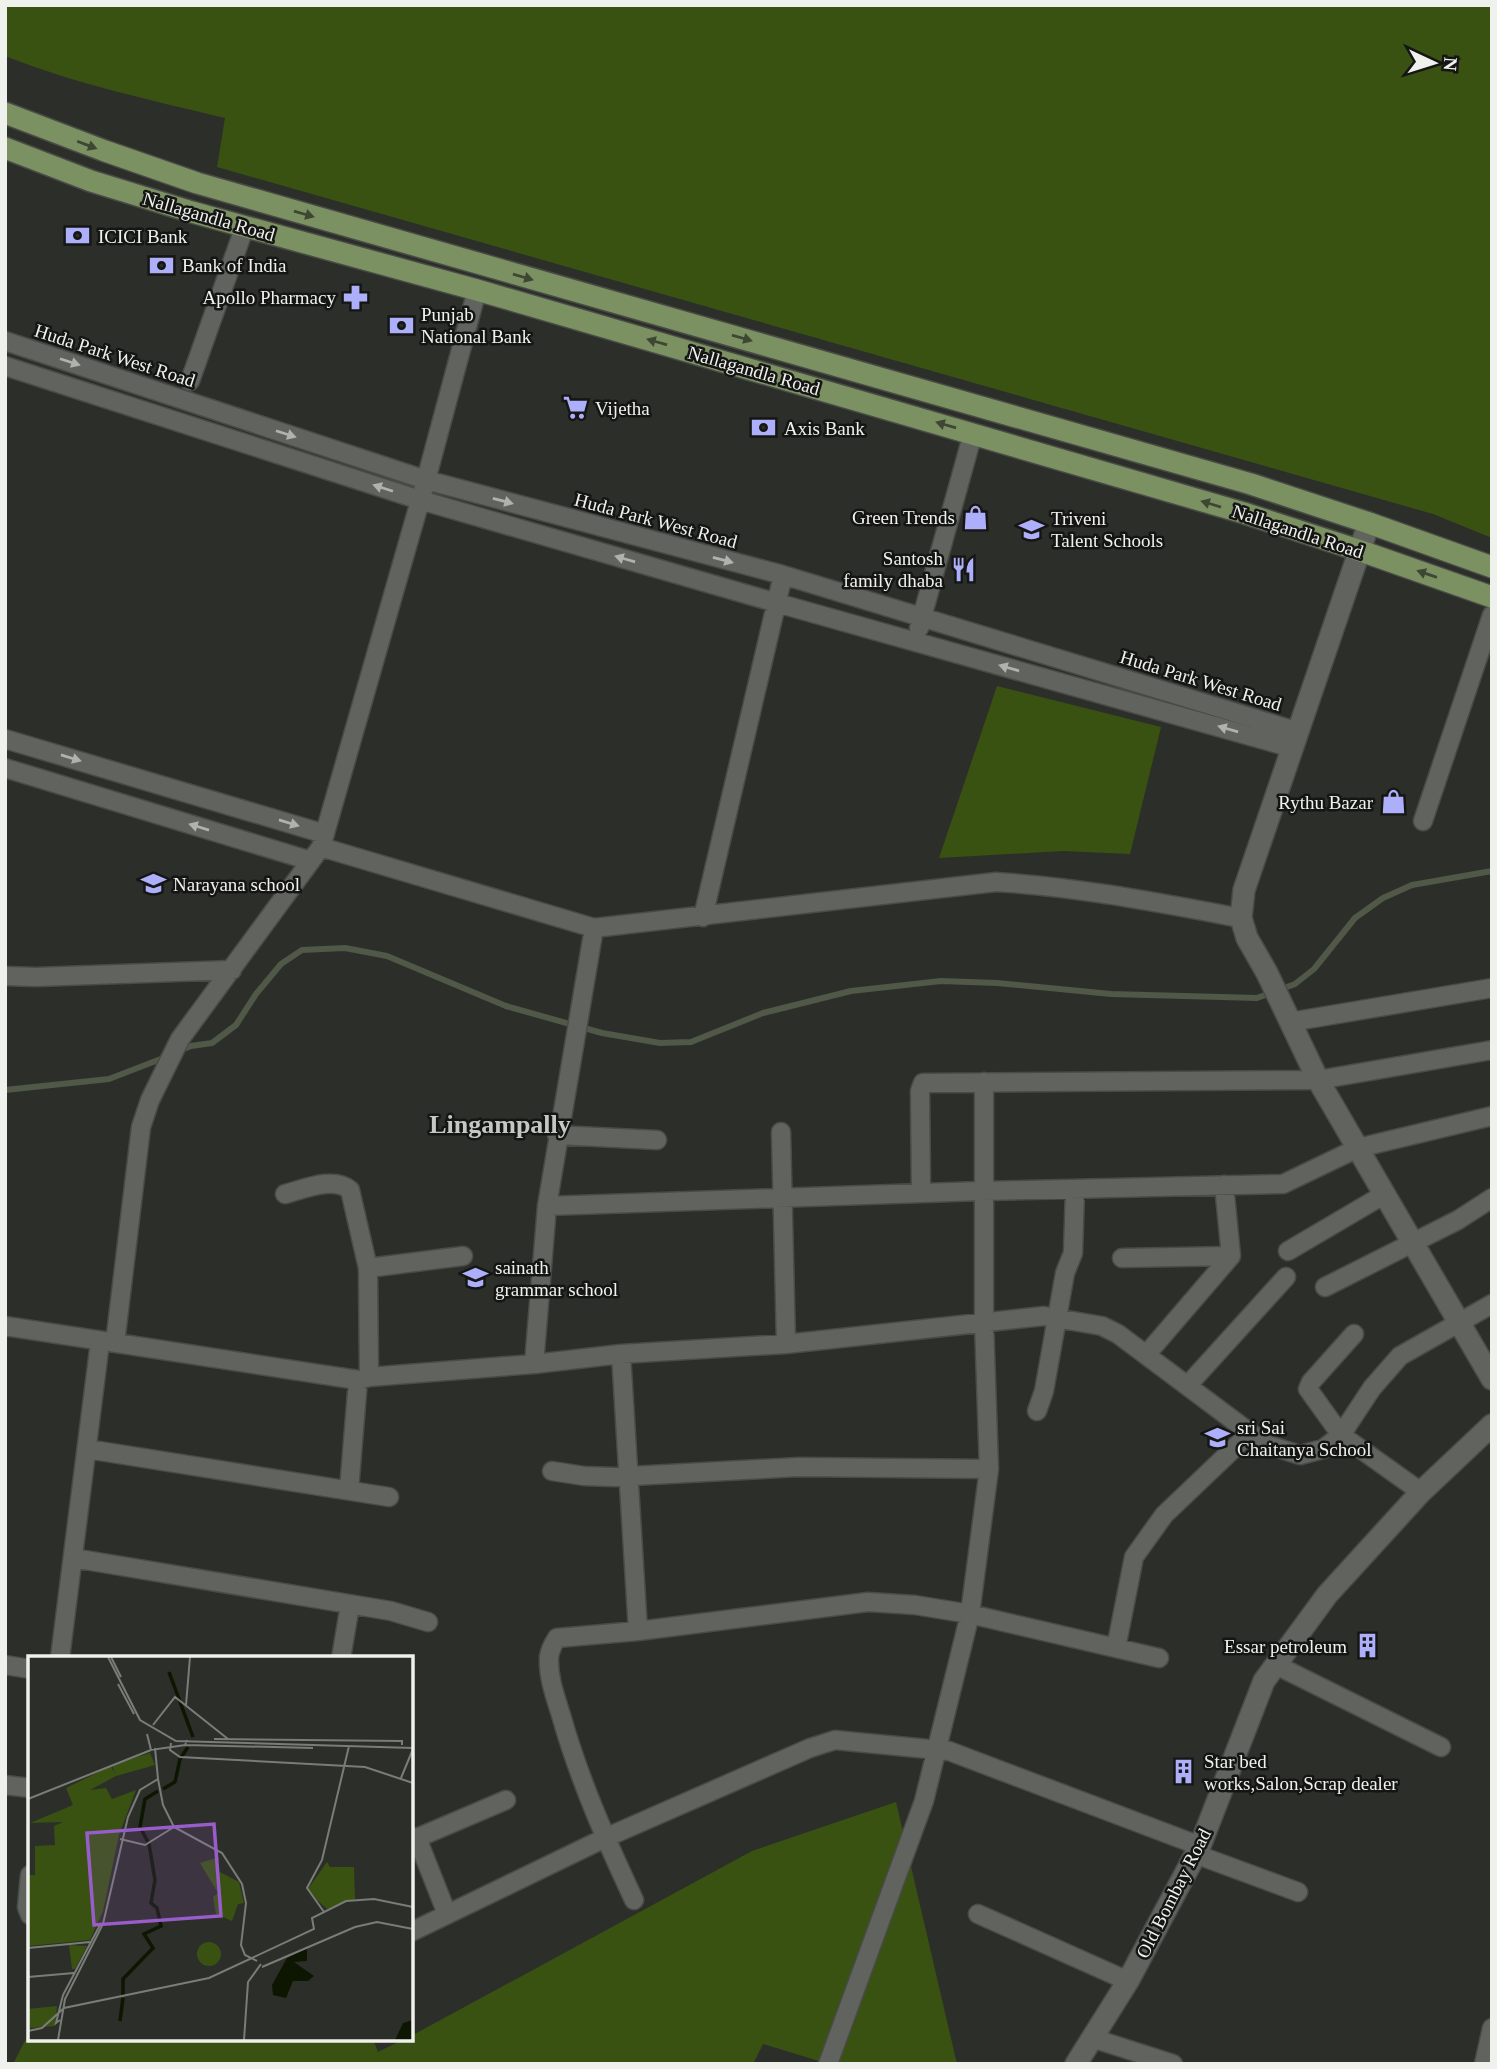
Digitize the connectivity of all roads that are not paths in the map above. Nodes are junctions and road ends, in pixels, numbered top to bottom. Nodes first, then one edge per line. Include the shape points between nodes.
1 (5, 101) edge
2 (14, 117) edge
3 (8, 150) edge
4 (245, 226) junction
5 (477, 290) junction
6 (5, 341) edge
7 (5, 366) edge
8 (190, 381) dead end
9 (973, 433) junction
10 (426, 480) junction
11 (420, 499) junction
12 (1370, 523) junction
13 (1361, 551) junction
14 (1492, 566) edge
15 (783, 575) junction
16 (1492, 597) edge
17 (777, 603) junction
18 (1492, 615) edge
19 (922, 617) junction
20 (915, 642) junction
21 (5, 739) edge
22 (1296, 740) junction
23 (5, 768) edge
24 (1423, 821) dead end
25 (319, 847) junction
26 (703, 917) junction
27 (1241, 918) junction
28 (593, 928) junction
29 (232, 970) junction
30 (5, 976) edge
31 (1492, 988) edge
32 (1286, 1016) junction
33 (1492, 1050) edge
34 (1318, 1080) junction
35 (984, 1082) junction
36 (1492, 1116) edge
37 (781, 1132) dead end
38 (557, 1135) junction
39 (657, 1140) dead end
40 (1358, 1148) junction
41 (1224, 1185) junction
42 (1075, 1189) junction
43 (982, 1191) junction
44 (285, 1194) dead end
45 (921, 1194) junction
46 (1385, 1194) junction
47 (783, 1198) junction
48 (1492, 1198) edge
49 (547, 1206) junction
50 (1412, 1242) junction
51 (1288, 1251) dead end
52 (463, 1256) dead end
53 (1231, 1256) junction
54 (1122, 1258) dead end
55 (368, 1268) junction
56 (1286, 1277) dead end
57 (1325, 1287) dead end
58 (1492, 1304) edge
59 (1058, 1319) junction
60 (984, 1322) junction
61 (1458, 1323) junction
62 (5, 1326) edge
63 (1354, 1334) dead end
64 (108, 1342) junction
65 (786, 1344) junction
66 (621, 1354) junction
67 (1146, 1355) junction
68 (534, 1364) junction
69 (364, 1378) junction
70 (1492, 1379) edge
71 (1188, 1385) junction
72 (1037, 1411) dead end
73 (1492, 1424) edge
74 (1249, 1434) junction
75 (1341, 1435) junction
76 (87, 1450) junction
77 (989, 1469) junction
78 (552, 1471) dead end
79 (627, 1474) junction
80 (349, 1490) junction
81 (1421, 1492) junction
82 (389, 1497) dead end
83 (73, 1558) junction
84 (350, 1605) junction
85 (970, 1614) junction
86 (428, 1622) dead end
87 (638, 1631) junction
88 (1116, 1648) junction
89 (60, 1656) edge
90 (341, 1656) edge
91 (1159, 1658) dead end
92 (5, 1665) edge
93 (1276, 1665) junction
94 (28, 1669) edge
95 (1441, 1747) dead end
96 (935, 1751) junction
97 (5, 1785) edge
98 (28, 1788) edge
99 (506, 1800) dead end
100 (414, 1838) edge
101 (605, 1838) junction
102 (1198, 1850) junction
103 (1298, 1892) dead end
104 (634, 1900) dead end
105 (447, 1914) junction
106 (978, 1914) dead end
107 (413, 1931) edge
108 (1128, 1981) junction
109 (1492, 2028) edge
110 (1092, 2038) junction
111 (828, 2064) edge
112 (1076, 2064) edge
113 (1173, 2064) edge
114 (1484, 2064) edge

1 - 2 street
2 -> 12 main road, Nallagandla Road via 197,183 973,403
3 - 4 main road, Nallagandla Road via 91,181
4 - 5 main road, Nallagandla Road
4 - 8 street
9 -> 5 main road, Nallagandla Road
5 - 10 street
6 -> 10 street, Huda Park West Road
11 -> 7 street, Huda Park West Road
13 -> 9 main road, Nallagandla Road
9 - 19 street
10 - 11 street
10 -> 15 street, Huda Park West Road
17 -> 11 street, Huda Park West Road
11 - 25 street
12 - 13 street
12 - 14 main road, Nallagandla Road
16 -> 13 main road, Nallagandla Road
13 - 22 street
15 - 17 street
15 - 19 street, Huda Park West Road
17 - 20 street, Huda Park West Road
17 - 26 street
18 - 24 street
19 - 20 street
19 - 22 street, Huda Park West Road
22 -> 20 street, Huda Park West Road
21 -> 25 street
22 - 27 street via 1244,890
25 -> 23 street
25 - 28 street
25 - 29 street
26 - 27 street via 996,882 1117,895
26 - 28 street
27 - 32 street
28 - 38 street
29 - 30 street
29 - 64 street via 180,1038 141,1127
31 - 32 street
32 - 34 street
33 - 34 street
34 - 35 street
34 - 40 street
35 - 43 street
35 - 45 street via 921,1084
36 - 40 street
37 - 47 street
38 - 39 street
38 - 49 street
40 - 41 street via 1283,1184
40 - 46 street
41 - 42 street
41 - 53 street
42 - 43 street
42 - 59 street via 1073,1253
43 - 45 street
43 - 60 street
44 - 55 street via 333,1183 345,1185
45 - 47 street
46 - 50 street
46 - 51 street
47 - 49 street
47 - 65 street
48 - 50 street
49 - 68 street
50 - 57 street
50 - 61 street
52 - 55 street
53 - 54 street
53 - 67 street
55 - 69 street
56 - 71 street
58 - 61 street
59 - 60 street via 1044,1316
59 - 67 street via 1101,1326
59 - 72 street
60 - 65 street
60 - 77 street
61 - 70 street
61 - 75 street via 1400,1356
62 - 64 street
63 - 75 street via 1308,1389
64 - 69 street
64 - 76 street
65 - 66 street
66 - 68 street
66 - 79 street
67 - 71 street
68 - 69 street
69 - 80 street
71 - 74 street
73 - 81 street, Old Bombay Road
74 - 75 street via 1300,1455 1323,1449
74 - 88 street via 1164,1515 1134,1557
75 - 81 street
76 - 80 street
76 - 83 street
77 - 79 street via 799,1467
77 - 85 street
78 - 79 street via 584,1476
79 - 87 street
80 - 82 street
81 - 93 street, Old Bombay Road via 1327,1595
83 - 84 street
83 - 89 street
84 - 86 street
84 - 90 street
85 - 87 street via 868,1602
85 - 88 street
85 - 96 street
87 - 101 street via 557,1638 549,1657 550,1678 571,1751
88 - 91 street
92 - 94 street
93 - 95 street
93 - 102 street, Old Bombay Road via 1264,1681
96 - 101 street via 835,1740
96 - 102 street via 971,1759
96 - 111 street via 925,1801
97 - 98 street
99 - 100 street
100 - 105 street
101 - 104 street
101 - 105 street
102 - 103 street
102 - 108 street, Old Bombay Road
105 - 107 street
106 - 108 street
108 - 110 street, Old Bombay Road
109 - 114 street
110 - 112 street, Old Bombay Road
110 - 113 street

